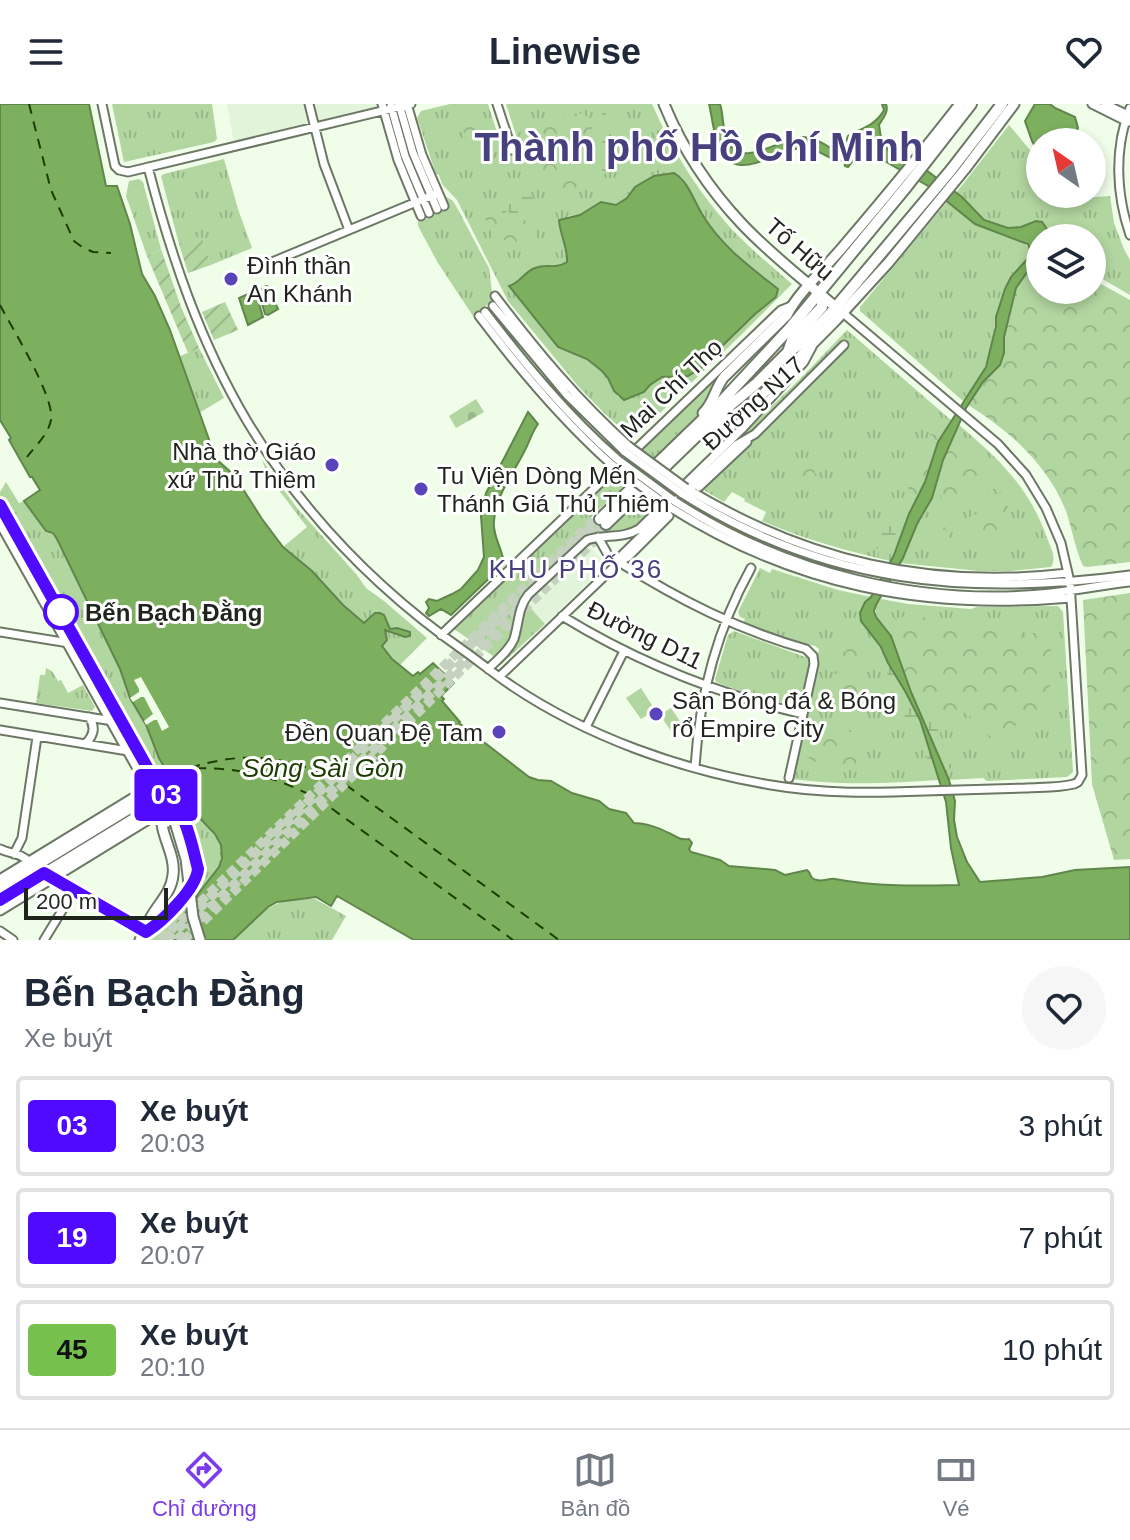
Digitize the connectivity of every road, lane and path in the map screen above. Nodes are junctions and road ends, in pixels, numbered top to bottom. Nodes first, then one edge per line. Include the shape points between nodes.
1 (102, 104) edge
2 (309, 104) edge
3 (497, 104) edge
4 (664, 104) edge
5 (960, 104) edge
6 (971, 104) edge
7 (1092, 104) edge
8 (1105, 104) edge
9 (397, 106) edge
10 (1007, 106) edge
11 (1128, 117) edge
12 (314, 127) junction
13 (512, 150) dead end
14 (148, 167) junction
15 (903, 184) junction
16 (426, 198) junction
17 (349, 230) junction
18 (1130, 235) edge
19 (260, 267) dead end
20 (814, 288) junction
21 (495, 296) dead end
22 (493, 306) dead end
23 (791, 306) junction
24 (840, 310) junction
25 (482, 314) dead end
26 (815, 342) junction
27 (844, 345) dead end
28 (787, 353) junction
29 (552, 373) junction
30 (755, 434) junction
31 (699, 487) tunnel mouth
32 (685, 490) junction
33 (0, 505) edge
34 (670, 507) junction
35 (603, 521) junction
36 (1, 528) edge
37 (598, 537) junction
38 (786, 543) junction
39 (607, 553) dead end
40 (779, 559) junction
41 (619, 562) junction
42 (853, 564) junction
43 (751, 568) dead end
44 (1068, 573) junction
45 (1130, 575) edge
46 (849, 581) junction
47 (965, 581) junction
48 (1130, 582) edge
49 (1071, 590) junction
50 (562, 616) junction
51 (726, 620) junction
52 (0, 632) edge
53 (441, 635) junction
54 (69, 643) junction
55 (624, 651) junction
56 (488, 669) junction
57 (499, 677) junction
58 (705, 686) junction
59 (0, 703) edge
60 (803, 714) junction
61 (89, 717) junction
62 (113, 721) junction
63 (586, 727) junction
64 (0, 730) edge
65 (37, 737) junction
66 (85, 744) junction
67 (129, 751) junction
68 (695, 768) junction
69 (789, 778) dead end
70 (158, 798) junction
71 (171, 820) junction
72 (0, 849) edge
73 (15, 856) junction
74 (17, 870) junction
75 (40, 870) junction
76 (0, 880) edge
77 (0, 888) edge
78 (74, 891) junction
79 (0, 900) edge
80 (0, 910) edge
81 (0, 931) edge
82 (143, 936) edge
83 (13, 940) edge
84 (44, 940) edge
85 (194, 940) edge
86 (200, 940) edge

1 - 14 street via 115,166 128,172
2 - 12 street
3 - 13 street
4 - 20 main road, Tố Hữu via 683,144 723,202
5 - 15 main road
6 - 15 highway, Mai Chí Thọ
7 - 11 street
8 - 11 street
9 - 12 street
9 - 16 street
9 - 16 street via 398,160
10 - 24 highway
11 - 18 street via 1120,143 1119,182
12 - 14 street
12 - 17 street
14 - 53 street via 194,312 257,436 340,544
15 - 20 highway, Mai Chí Thọ
16 - 16 street via 433,211
16 - 17 street
17 - 19 street
20 - 23 main road, Mai Chí Thọ
20 - 24 main road, Tố Hữu
20 - 28 highway via 822,296 822,307 793,338
20 - 35 highway, Mai Chí Thọ via 790,328
21 - 29 street
22 - 29 street
23 - 35 main road, Mai Chí Thọ via 720,382 708,409
23 - 53 street, Mai Chí Thọ
24 - 26 main road
24 - 28 highway
24 - 44 street, Tố Hữu via 1017,464 1041,497
25 - 34 street, bridge via 539,384 611,458
26 - 35 main road via 752,405 718,421
26 - 37 street via 804,362 742,429 639,529
27 - 30 street, Đường N17
28 - 35 highway
29 - 32 street, bridge via 576,406
30 - 31 street
30 - 32 street, Đường N17
32 - 38 street via 732,523
33 - 70 main road
34 - 40 street
34 - 41 street
36 - 54 main road
37 - 39 street
37 - 56 street via 583,542 528,595 513,641
38 - 40 street
38 - 42 street
40 - 46 street
41 - 50 street
41 - 51 street
42 - 46 street
42 - 47 street
43 - 51 street
44 - 47 street
44 - 49 street
45 - 49 street
46 - 49 street via 923,595 1014,602
47 - 49 street
48 - 49 street
49 - 68 street via 1082,775 1078,782 851,793 746,781
50 - 55 street, Đường D11
50 - 57 street
51 - 58 street
51 - 60 street via 811,654
52 - 54 street
53 - 56 street
54 - 62 main road
55 - 58 street, Đường D11
55 - 63 street
56 - 57 street
57 - 63 street
58 - 60 street, Đường D11
58 - 68 street
59 - 61 street
60 - 69 street
61 - 62 street
61 - 66 street via 93,731
62 - 67 main road
63 - 68 street
64 - 65 street
65 - 66 street
65 - 73 street
66 - 67 street
67 - 70 main road
70 - 71 main road
70 - 71 main road
70 - 75 main road
70 - 75 main road
70 - 82 main road via 173,878
70 - 82 main road via 177,805 198,869 186,895
71 - 85 main road, bridge
71 - 86 main road, bridge via 186,859
72 - 73 street
73 - 74 street
73 - 75 street
74 - 75 main road
74 - 76 main road
75 - 77 main road
75 - 78 street
75 - 79 main road
75 - 80 main road
78 - 82 street
78 - 84 street
81 - 83 street

